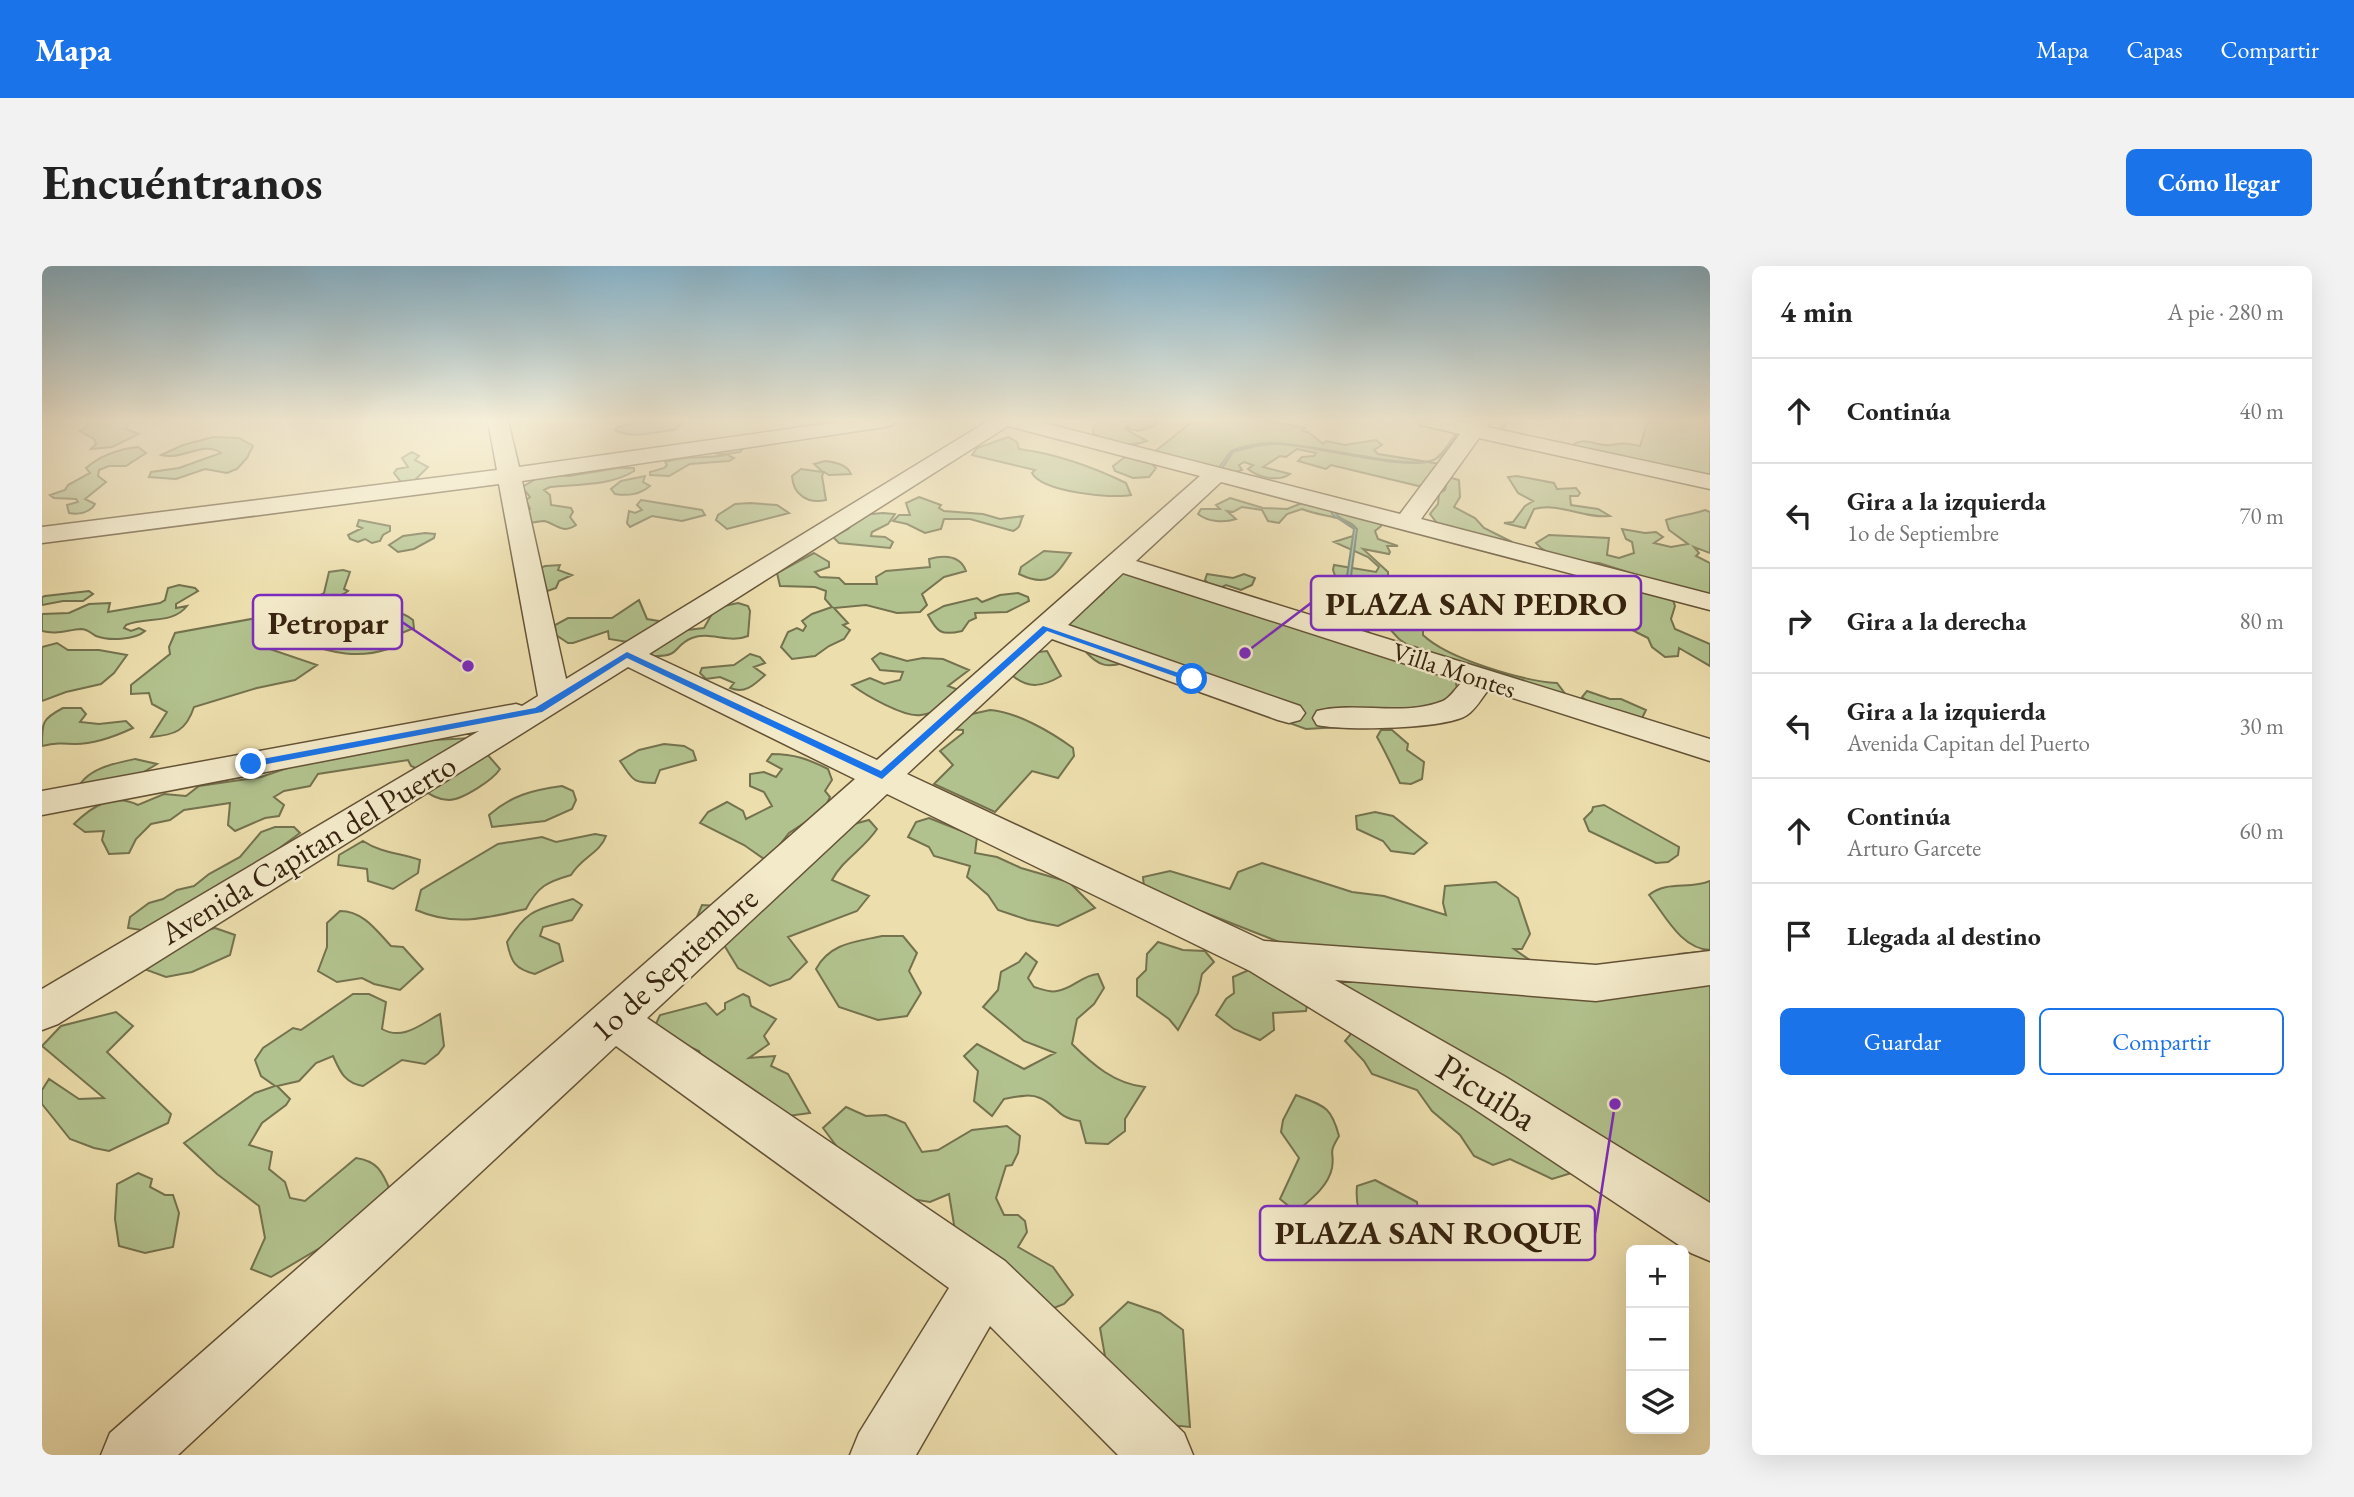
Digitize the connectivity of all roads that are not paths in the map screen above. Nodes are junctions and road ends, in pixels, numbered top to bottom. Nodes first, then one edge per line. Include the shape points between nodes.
1 (503, 476) edge
2 (507, 476) edge
3 (913, 476) edge
4 (1213, 476) edge
5 (1226, 476) edge
6 (1441, 476) edge
7 (1687, 476) edge
8 (1710, 482) edge
9 (1406, 523) junction
10 (42, 535) edge
11 (1117, 563) junction
12 (1710, 603) edge
13 (1046, 627) junction
14 (627, 654) junction
15 (1482, 679) junction
16 (547, 705) junction
17 (1289, 713) dead end
18 (1329, 718) dead end
19 (1710, 750) edge
20 (882, 776) junction
21 (42, 803) edge
22 (1259, 957) junction
23 (1710, 968) edge
24 (42, 1011) edge
25 (613, 1019) junction
26 (1710, 1234) edge
27 (985, 1281) junction
28 (132, 1455) edge
29 (881, 1455) edge
30 (1162, 1455) edge

1 - 10 street
2 - 16 street
3 - 14 street, Avenida Capitan del Puerto
4 - 11 street, 1o de Septiembre
5 - 9 street
6 - 9 street
7 - 8 street
9 - 12 street
11 - 13 street, 1o de Septiembre
11 - 15 street, Villa Montes
13 - 17 street
13 - 20 street, 1o de Septiembre
14 - 16 street, Avenida Capitan del Puerto
14 - 20 street, Picuiba
15 - 18 street via 1455,709 1397,719
15 - 19 street, Villa Montes
16 - 21 street
16 - 24 street, Avenida Capitan del Puerto
20 - 22 street, Picuiba
20 - 25 street, 1o de Septiembre
22 - 23 street via 1596,983
22 - 26 street, Picuiba via 1487,1091
25 - 27 street
25 - 28 street, 1o de Septiembre
27 - 29 street
27 - 30 street

